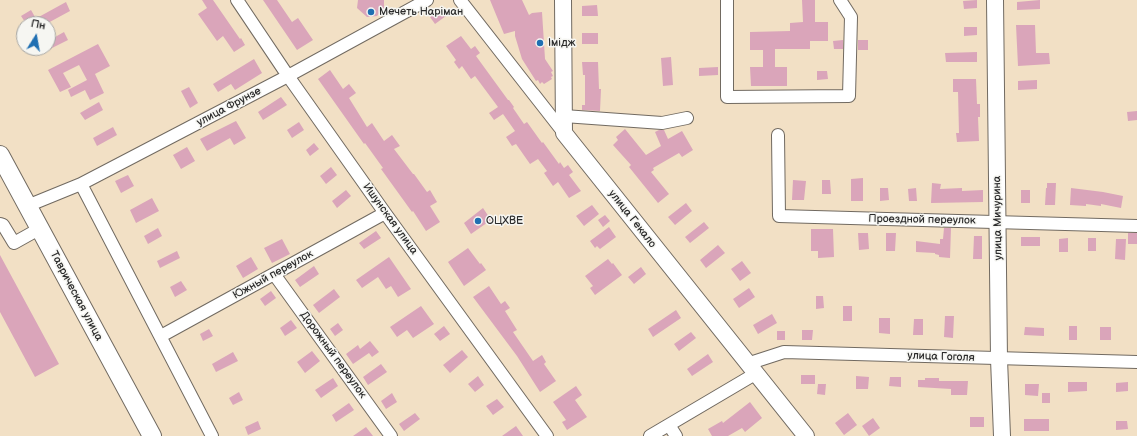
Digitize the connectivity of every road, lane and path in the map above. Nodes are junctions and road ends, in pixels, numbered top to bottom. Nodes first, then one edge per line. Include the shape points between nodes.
1 (237, 0) edge
2 (427, 0) edge
3 (460, 0) edge
4 (563, 0) edge
5 (727, 0) edge
6 (840, 0) edge
7 (995, 0) edge
8 (288, 76) junction
9 (564, 116) junction
10 (686, 118) dead end
11 (564, 133) junction
12 (778, 135) dead end
13 (0, 155) edge
14 (81, 184) junction
15 (27, 206) junction
16 (385, 213) junction
17 (999, 222) junction
18 (0, 224) edge
19 (1137, 226) edge
20 (40, 229) junction
21 (274, 274) junction
22 (161, 336) junction
23 (1000, 359) junction
24 (1137, 362) edge
25 (751, 369) junction
26 (669, 425) junction
27 (152, 436) edge
28 (212, 436) edge
29 (391, 436) edge
30 (547, 436) edge
31 (650, 436) edge
32 (676, 436) edge
33 (806, 436) edge
34 (1002, 436) edge

1 - 8 street, Ишунская улица
2 - 8 street, улица Фрунзе
3 - 11 street, улица Гекало
4 - 9 main road
5 - 6 street via 727,97 849,96 851,17
7 - 17 main road, улица Мичурина
8 - 14 street, улица Фрунзе
8 - 16 street, Ишунская улица
9 - 10 street via 662,123
9 - 11 main road
11 - 25 main road, улица Гекало
12 - 17 street, Проездной переулок via 779,216
13 - 15 highway, Таврическая улица
14 - 15 street, улица Фрунзе
14 - 22 street
15 - 20 highway, Таврическая улица
16 - 21 street, Южный переулок
16 - 30 street, Ишунская улица
17 - 19 street, Проездной переулок
17 - 23 main road, улица Мичурина
18 - 20 street via 14,242
20 - 27 highway, Таврическая улица
21 - 22 street, Южный переулок
21 - 29 street, Дорожный переулок
22 - 28 street
23 - 24 street, улица Гоголя
23 - 25 street, улица Гоголя via 784,352
23 - 34 main road, улица Мичурина
25 - 26 street, улица Гоголя
25 - 33 main road, улица Гекало
26 - 31 street, улица Гоголя
26 - 32 street

